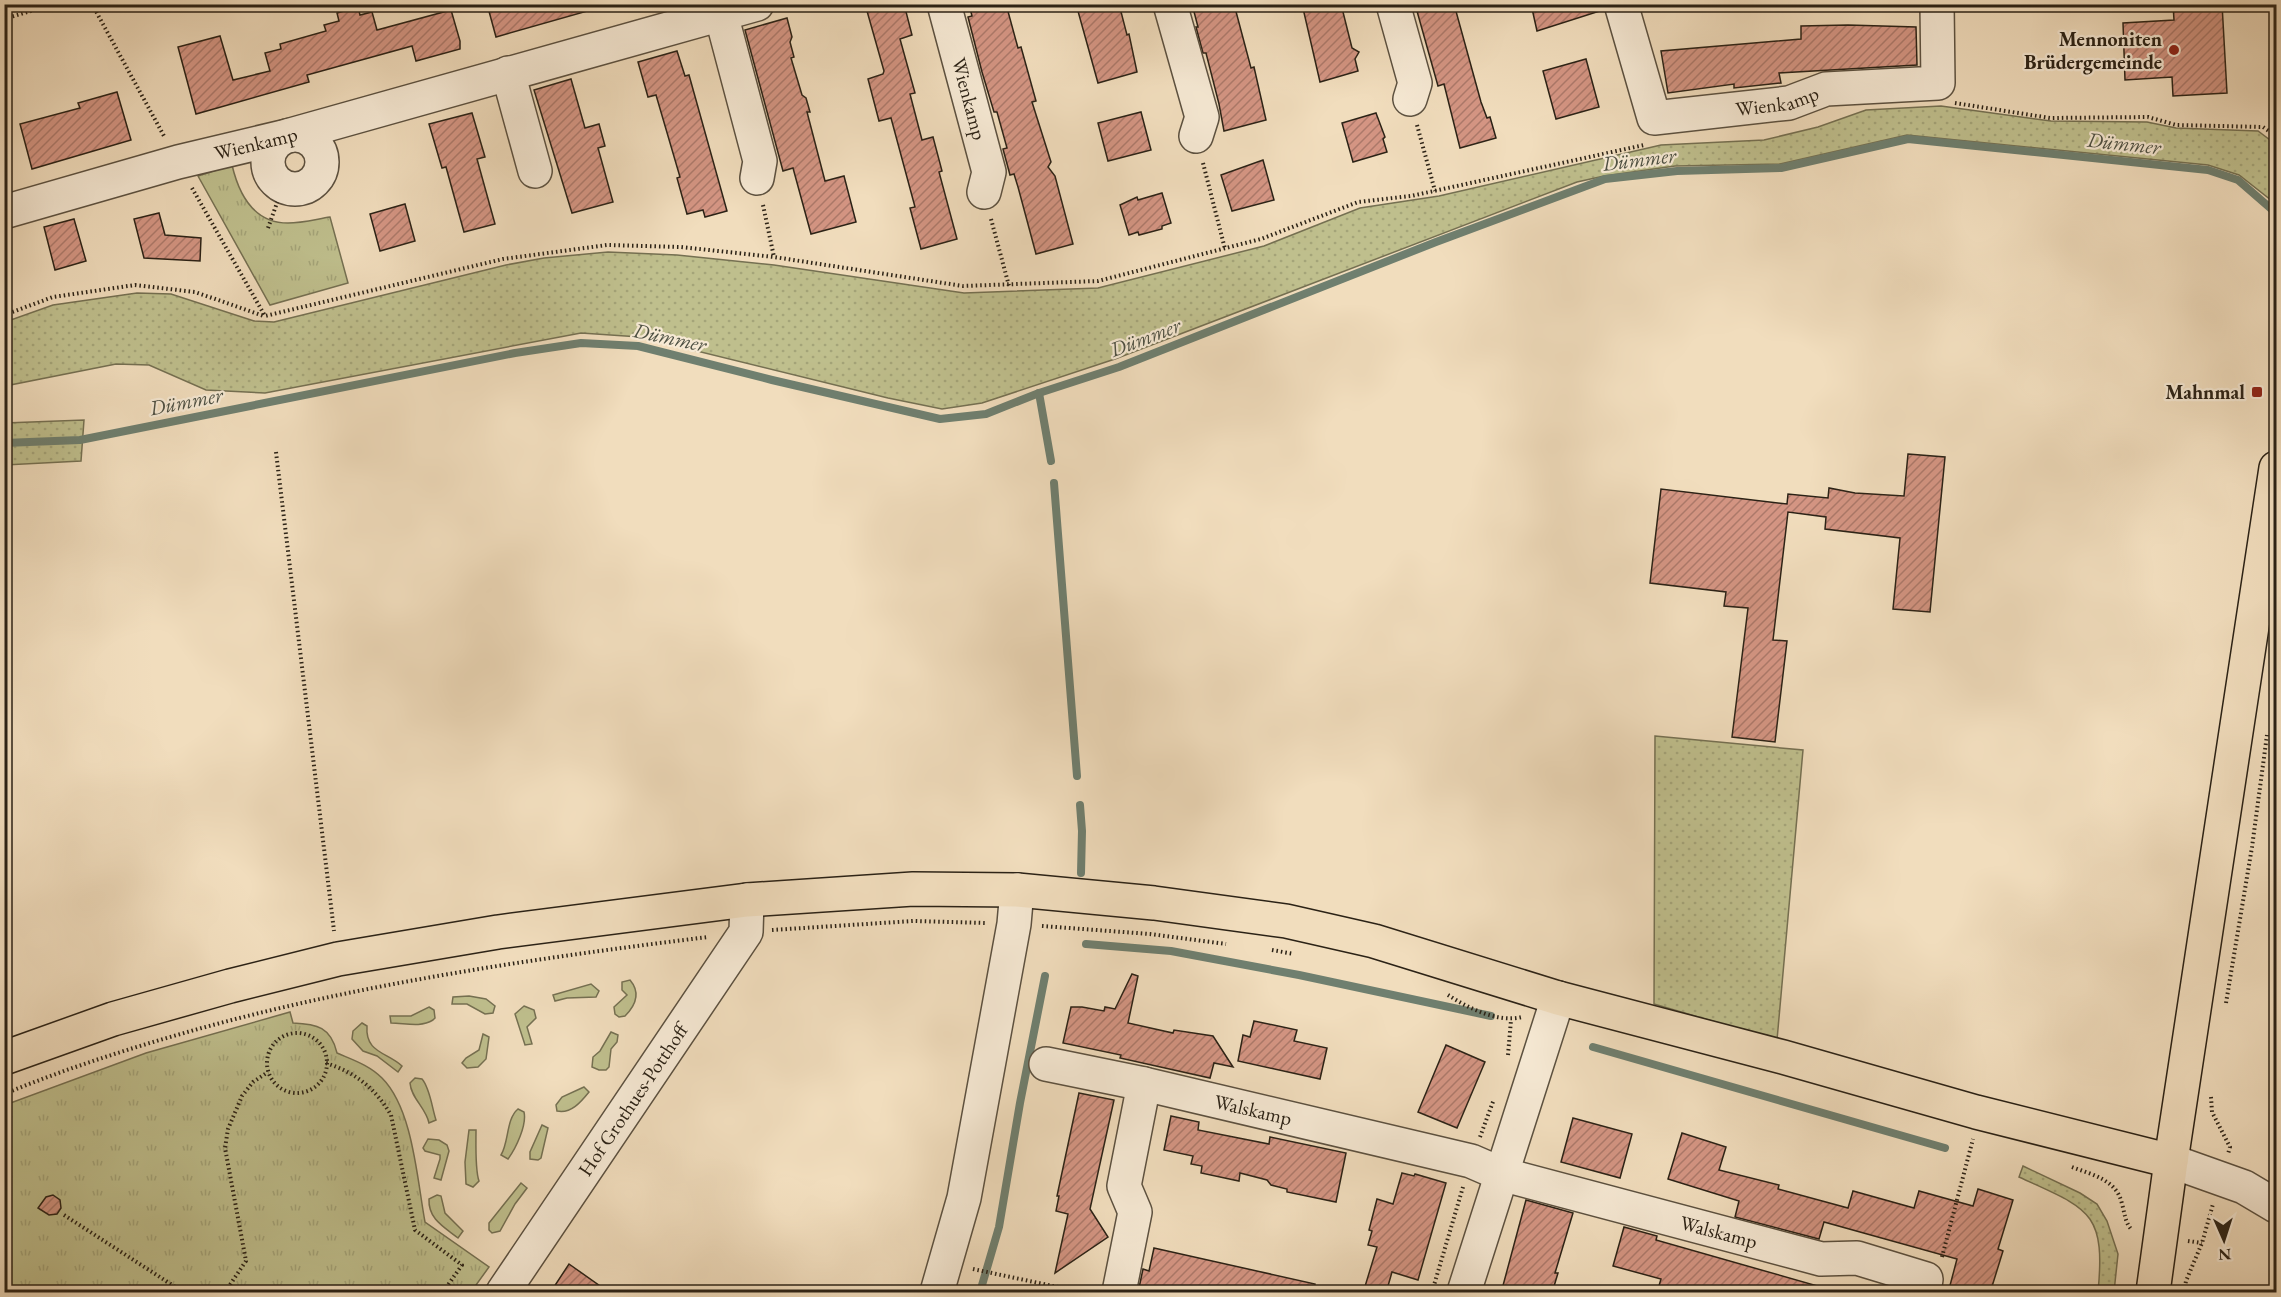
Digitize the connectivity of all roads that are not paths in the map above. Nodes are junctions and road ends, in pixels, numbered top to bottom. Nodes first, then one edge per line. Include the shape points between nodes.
1 (757, 4) edge
2 (944, 4) edge
3 (1170, 4) edge
4 (1393, 4) edge
5 (1937, 4) edge
6 (1628, 5) edge
7 (721, 14) junction
8 (508, 73) junction
9 (1410, 99) road end
10 (287, 136) junction
11 (1196, 136) road end
12 (535, 171) dead end
13 (757, 178) road end
14 (984, 192) road end
15 (4, 212) edge
16 (2277, 468) edge
17 (1017, 890) junction
18 (747, 900) junction
19 (1554, 1011) junction
20 (4, 1058) edge
21 (1046, 1064) dead end
22 (1144, 1084) junction
23 (2171, 1161) junction
24 (1501, 1174) junction
25 (2277, 1206) edge
26 (1925, 1286) edge
27 (503, 1293) edge
28 (937, 1293) edge
29 (1119, 1293) edge
30 (1464, 1293) edge
31 (2153, 1293) edge

1 - 7 street, Wienkamp
2 - 14 street, Wienkamp via 989,172
3 - 11 street via 1202,117
4 - 9 street via 1415,83
5 - 6 street, Wienkamp via 1938,83 1826,89 1789,103 1654,118
7 - 8 street, Wienkamp
7 - 13 street via 760,161
8 - 10 street, Wienkamp
8 - 12 street
10 - 10 street via 308,138 321,154 320,174 304,188 283,186 270,170 271,150
10 - 15 street, Wienkamp via 178,162
16 - 23 main road
17 - 18 main road via 913,889
17 - 19 main road via 1286,921 1374,941
17 - 28 street via 964,1198
18 - 20 main road via 498,932 338,959 113,1019
18 - 27 street, Hof Grothues-Potthoff via 746,932
19 - 23 main road via 1783,1057 1976,1112
19 - 24 street
21 - 22 street, Walskamp
22 - 24 street, Walskamp via 1471,1161
22 - 29 street via 1124,1186 1135,1212
23 - 25 street via 2244,1187
23 - 31 main road
24 - 26 street, Walskamp via 1821,1259 1857,1257
24 - 30 street

